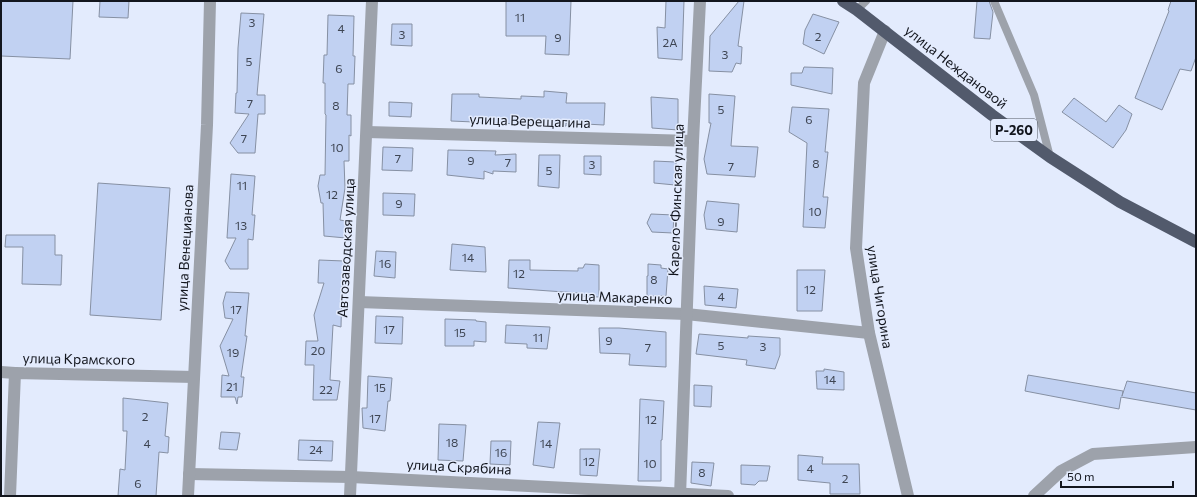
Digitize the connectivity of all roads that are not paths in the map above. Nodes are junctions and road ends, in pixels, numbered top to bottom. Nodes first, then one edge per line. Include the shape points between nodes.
1 (210, 1) edge
2 (372, 1) edge
3 (700, 1) edge
4 (843, 1) edge
5 (866, 1) edge
6 (994, 1) edge
7 (857, 10) junction
8 (885, 31) junction
9 (367, 132) junction
10 (692, 141) junction
11 (1050, 157) junction
12 (1196, 242) edge
13 (359, 302) junction
14 (686, 314) junction
15 (869, 333) junction
16 (1, 372) edge
17 (14, 373) junction
18 (194, 377) junction
19 (1196, 447) edge
20 (189, 474) junction
21 (351, 477) junction
22 (680, 494) edge
23 (10, 496) edge
24 (188, 496) edge
25 (350, 496) edge
26 (728, 496) edge
27 (908, 496) edge
28 (1034, 496) edge

1 - 18 street, улица Венецианова via 207,125
2 - 9 street, Автозаводская улица
3 - 10 street, Карело-Финская улица
4 - 7 highway, улица Неждановой / Р-260
5 - 7 lane
6 - 11 lane via 1034,95
7 - 8 highway, улица Неждановой / Р-260
8 - 11 highway, улица Неждановой / Р-260
8 - 15 street, улица Чигорина via 864,83 856,248
9 - 10 street, улица Верещагина
9 - 13 street, Автозаводская улица
10 - 14 street, Карело-Финская улица
11 - 12 highway, улица Неждановой / Р-260 via 1120,202
13 - 14 street, улица Макаренко
13 - 21 street, Автозаводская улица
14 - 15 street, улица Макаренко
14 - 22 street, Карело-Финская улица
15 - 27 street, улица Чигорина
16 - 17 street
17 - 18 street, улица Крамского
17 - 23 street, улица Крамского
18 - 20 street, улица Венецианова
19 - 28 street via 1093,454 1061,471
20 - 21 street, улица Скрябина
20 - 24 street, улица Венецианова
21 - 22 street, улица Скрябина
21 - 25 street, Автозаводская улица
22 - 26 street, улица Скрябина

